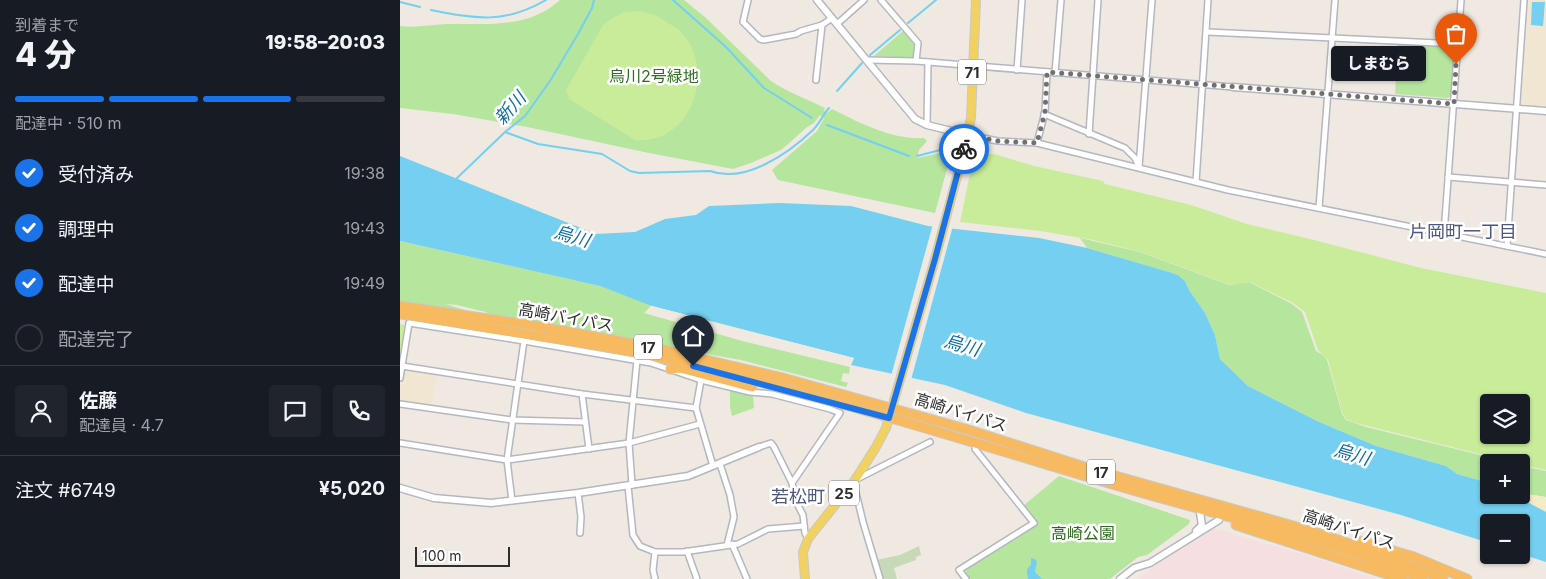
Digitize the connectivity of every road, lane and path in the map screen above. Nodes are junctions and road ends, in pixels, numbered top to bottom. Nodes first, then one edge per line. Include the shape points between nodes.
1 (817, 0) edge
2 (864, 0) edge
3 (881, 0) edge
4 (976, 0) edge
5 (1022, 0) edge
6 (1061, 0) edge
7 (1098, 0) edge
8 (1152, 0) edge
9 (1208, 0) edge
10 (1335, 0) edge
11 (1461, 0) edge
12 (1524, 0) edge
13 (745, 1) edge
14 (832, 18) junction
15 (836, 24) junction
16 (822, 25) junction
17 (1207, 32) junction
18 (1332, 38) junction
19 (1458, 44) junction
20 (867, 60) junction
21 (916, 61) junction
22 (928, 62) junction
23 (973, 66) junction
24 (1018, 70) junction
25 (1047, 72) junction
26 (1055, 73) junction
27 (1094, 76) junction
28 (1147, 79) junction
29 (816, 80) dead end
30 (1202, 84) junction
31 (1233, 87) joint
32 (1328, 94) junction
33 (1454, 104) junction
34 (1517, 109) junction
35 (1546, 111) edge
36 (1044, 114) junction
37 (927, 125) junction
38 (1089, 134) junction
39 (968, 135) junction
40 (1037, 143) junction
41 (1140, 167) junction
42 (1448, 177) junction
43 (1196, 182) junction
44 (1512, 182) junction
45 (1546, 185) edge
46 (1319, 208) junction
47 (1444, 234) junction
48 (1507, 246) junction
49 (1546, 254) edge
50 (400, 306) edge
51 (400, 314) edge
52 (524, 341) junction
53 (637, 360) junction
54 (402, 366) junction
55 (670, 369) junction
56 (400, 378) edge
57 (701, 380) junction
58 (518, 384) junction
59 (779, 388) junction
60 (582, 394) junction
61 (632, 401) junction
62 (400, 404) edge
63 (894, 404) junction
64 (696, 408) junction
65 (889, 418) junction
66 (512, 420) junction
67 (585, 422) junction
68 (700, 424) junction
69 (930, 442) dead end
70 (974, 442) junction
71 (400, 443) edge
72 (629, 443) junction
73 (759, 447) joint
74 (589, 448) junction
75 (507, 460) junction
76 (716, 465) junction
77 (853, 482) junction
78 (792, 483) junction
79 (1115, 485) junction
80 (630, 486) junction
81 (400, 488) edge
82 (578, 493) junction
83 (512, 501) junction
84 (1200, 513) junction
85 (1219, 520) junction
86 (804, 526) junction
87 (1311, 531) junction
88 (580, 533) dead end
89 (808, 539) junction
90 (1183, 542) junction
91 (729, 544) junction
92 (687, 551) junction
93 (655, 552) junction
94 (655, 579) edge
95 (697, 579) edge
96 (746, 579) edge
97 (805, 579) edge
98 (880, 579) edge
99 (966, 579) edge
100 (1120, 579) edge
101 (1402, 579) edge
102 (1422, 579) edge
103 (1443, 579) edge
104 (1467, 579) edge

1 - 14 street
2 - 15 street
3 - 21 street via 918,43
4 - 23 main road, 71
5 - 24 street
6 - 26 street
7 - 27 street
8 - 28 street
9 - 17 street
10 - 18 street
11 - 19 street
12 - 34 street
13 - 16 street via 747,8 743,22 760,39 796,34
14 - 15 street
14 - 16 street
15 - 20 street
16 - 29 street
17 - 18 street
17 - 30 street
18 - 19 street
18 - 32 street
19 - 33 street
20 - 21 street
20 - 37 street via 915,119
21 - 22 street
22 - 23 street
22 - 37 street
23 - 24 street
23 - 39 main road, 71
24 - 25 street
25 - 26 street
25 - 36 street
26 - 27 street
27 - 28 street
27 - 38 street
28 - 30 street
28 - 41 street
30 - 31 street
30 - 43 street
31 - 32 street
32 - 33 street
32 - 46 street
33 - 34 street
33 - 42 street
34 - 35 street
34 - 44 street
36 - 38 street
36 - 40 street
37 - 39 street
38 - 41 street via 1125,148
39 - 40 street via 998,141
39 - 63 main road, 71
40 - 41 street
41 - 43 street
42 - 44 street
42 - 47 street
43 - 46 street
44 - 45 street
44 - 48 street
46 - 47 street
47 - 48 street
48 - 49 street
50 - 63 highway, 高崎バイパス / 17 via 530,325 659,350
51 - 59 highway, 高崎バイパス / 17 via 657,357
52 - 53 street
52 - 54 street via 409,324
52 - 58 street
53 - 55 street
53 - 61 street
54 - 56 street
54 - 58 street
55 - 57 street
55 - 59 highway via 680,368 752,387
57 - 64 street
57 - 78 street via 772,394 840,413
58 - 60 street
58 - 66 street
59 - 65 highway, 高崎バイパス / 17
60 - 61 street
60 - 67 street
61 - 64 street
61 - 72 street
62 - 66 street
63 - 65 main road, 25
63 - 87 highway, 高崎バイパス / 17 via 1094,470
64 - 68 street
65 - 70 highway, 高崎バイパス / 17
65 - 77 main road, 25 via 876,447
66 - 67 street
66 - 75 street
67 - 74 street
68 - 72 street
68 - 76 street
69 - 77 street
70 - 79 highway, 高崎バイパス / 17
70 - 99 street via 975,449 1034,523 959,570
71 - 75 street
72 - 74 street
72 - 80 street
73 - 76 street
73 - 78 street via 769,443 773,445
74 - 75 street
75 - 83 street
76 - 80 street via 688,476
76 - 91 street via 730,495 734,517
77 - 89 main road, 25
77 - 98 street
78 - 86 street
79 - 84 highway, 17
79 - 102 highway, 高崎バイパス / 17 via 1380,562
80 - 82 street
80 - 93 street via 633,534 640,546
81 - 83 street via 434,498 491,503
82 - 83 street
82 - 88 street
84 - 85 highway, 17
84 - 90 street via 1201,527
85 - 90 street
85 - 101 highway, 17
86 - 89 street
86 - 91 street via 768,529 738,544
87 - 103 highway, 高崎バイパス / 17 via 1383,554
87 - 104 highway, 17 via 1414,557
89 - 97 main road, 25 via 803,552
90 - 100 street
91 - 92 street
91 - 96 street
92 - 93 street
92 - 95 street
93 - 94 street

